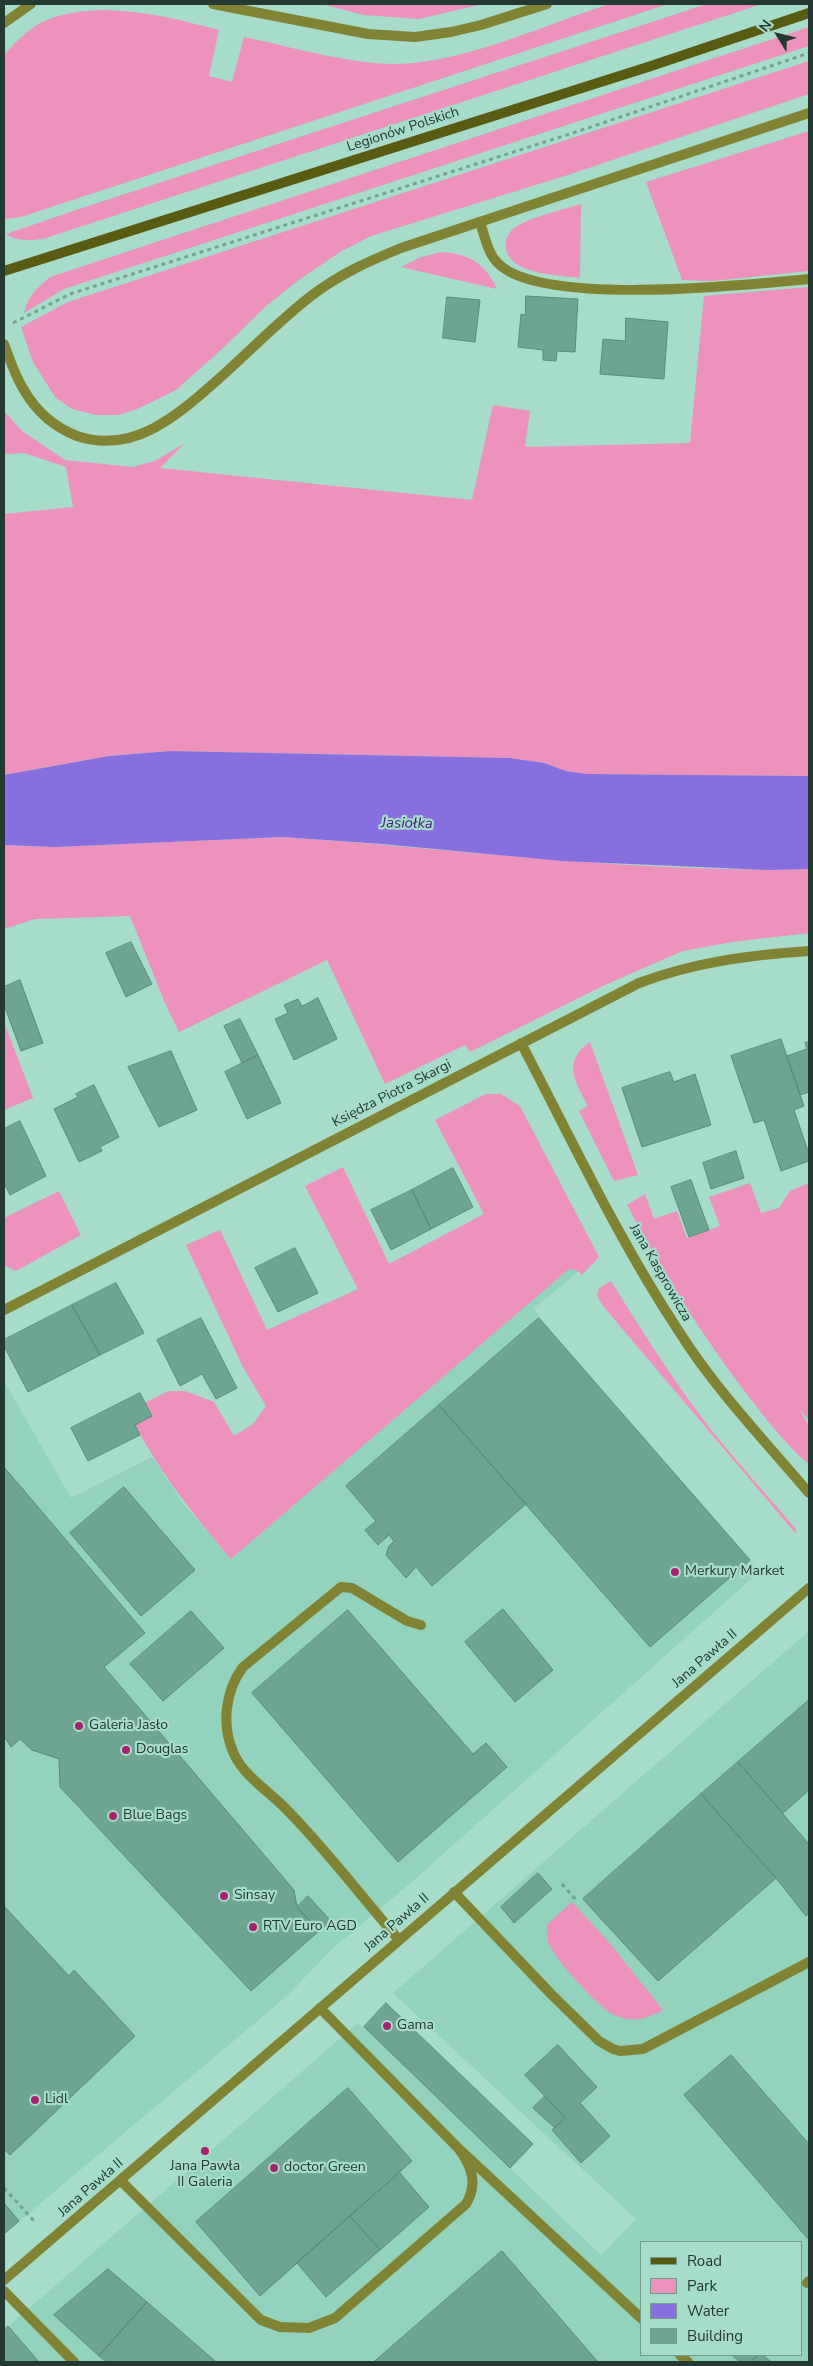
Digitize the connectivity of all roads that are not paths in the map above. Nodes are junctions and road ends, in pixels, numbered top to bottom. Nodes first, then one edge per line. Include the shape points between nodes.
1 (32, 4) edge
2 (213, 4) edge
3 (547, 4) edge
4 (809, 13) edge
5 (4, 23) edge
6 (809, 114) edge
7 (480, 222) junction
8 (4, 271) edge
9 (809, 280) edge
10 (4, 344) edge
11 (809, 951) edge
12 (522, 1043) junction
13 (4, 1310) edge
14 (809, 1493) edge
15 (809, 1588) edge
16 (421, 1625) dead end
17 (454, 1892) junction
18 (399, 1940) junction
19 (809, 1962) edge
20 (320, 2008) junction
21 (459, 2149) junction
22 (121, 2181) junction
23 (4, 2280) edge
24 (4, 2291) edge
25 (640, 2318) edge
26 (74, 2362) edge

1 - 5 street
2 - 3 street via 368,34 408,37 481,25
4 - 8 main road, Legionów Polskich
6 - 7 street
7 - 9 street via 489,251 499,265 528,280 579,288 696,289
7 - 10 street via 401,248 356,266 336,278 310,297 185,408 134,437 95,440 72,434 49,421 24,390
11 - 12 street, Księdza Piotra Skargi via 745,956 669,972 640,983
12 - 13 street, Księdza Piotra Skargi
12 - 14 street, Jana Kasprowicza via 632,1256 678,1331 721,1391
15 - 17 street, Jana Pawła II
16 - 18 street via 407,1622 352,1588 341,1587 243,1667 227,1700 230,1745 240,1764 290,1812
17 - 18 street, Jana Pawła II
17 - 19 street via 551,1994 599,2041 613,2049 643,2049
18 - 20 street, Jana Pawła II
20 - 21 street
20 - 22 street, Jana Pawła II
21 - 22 street via 472,2171 473,2188 466,2204 345,2311 321,2325 308,2328 280,2327 261,2320
21 - 25 street
22 - 23 street, Jana Pawła II
24 - 26 street

